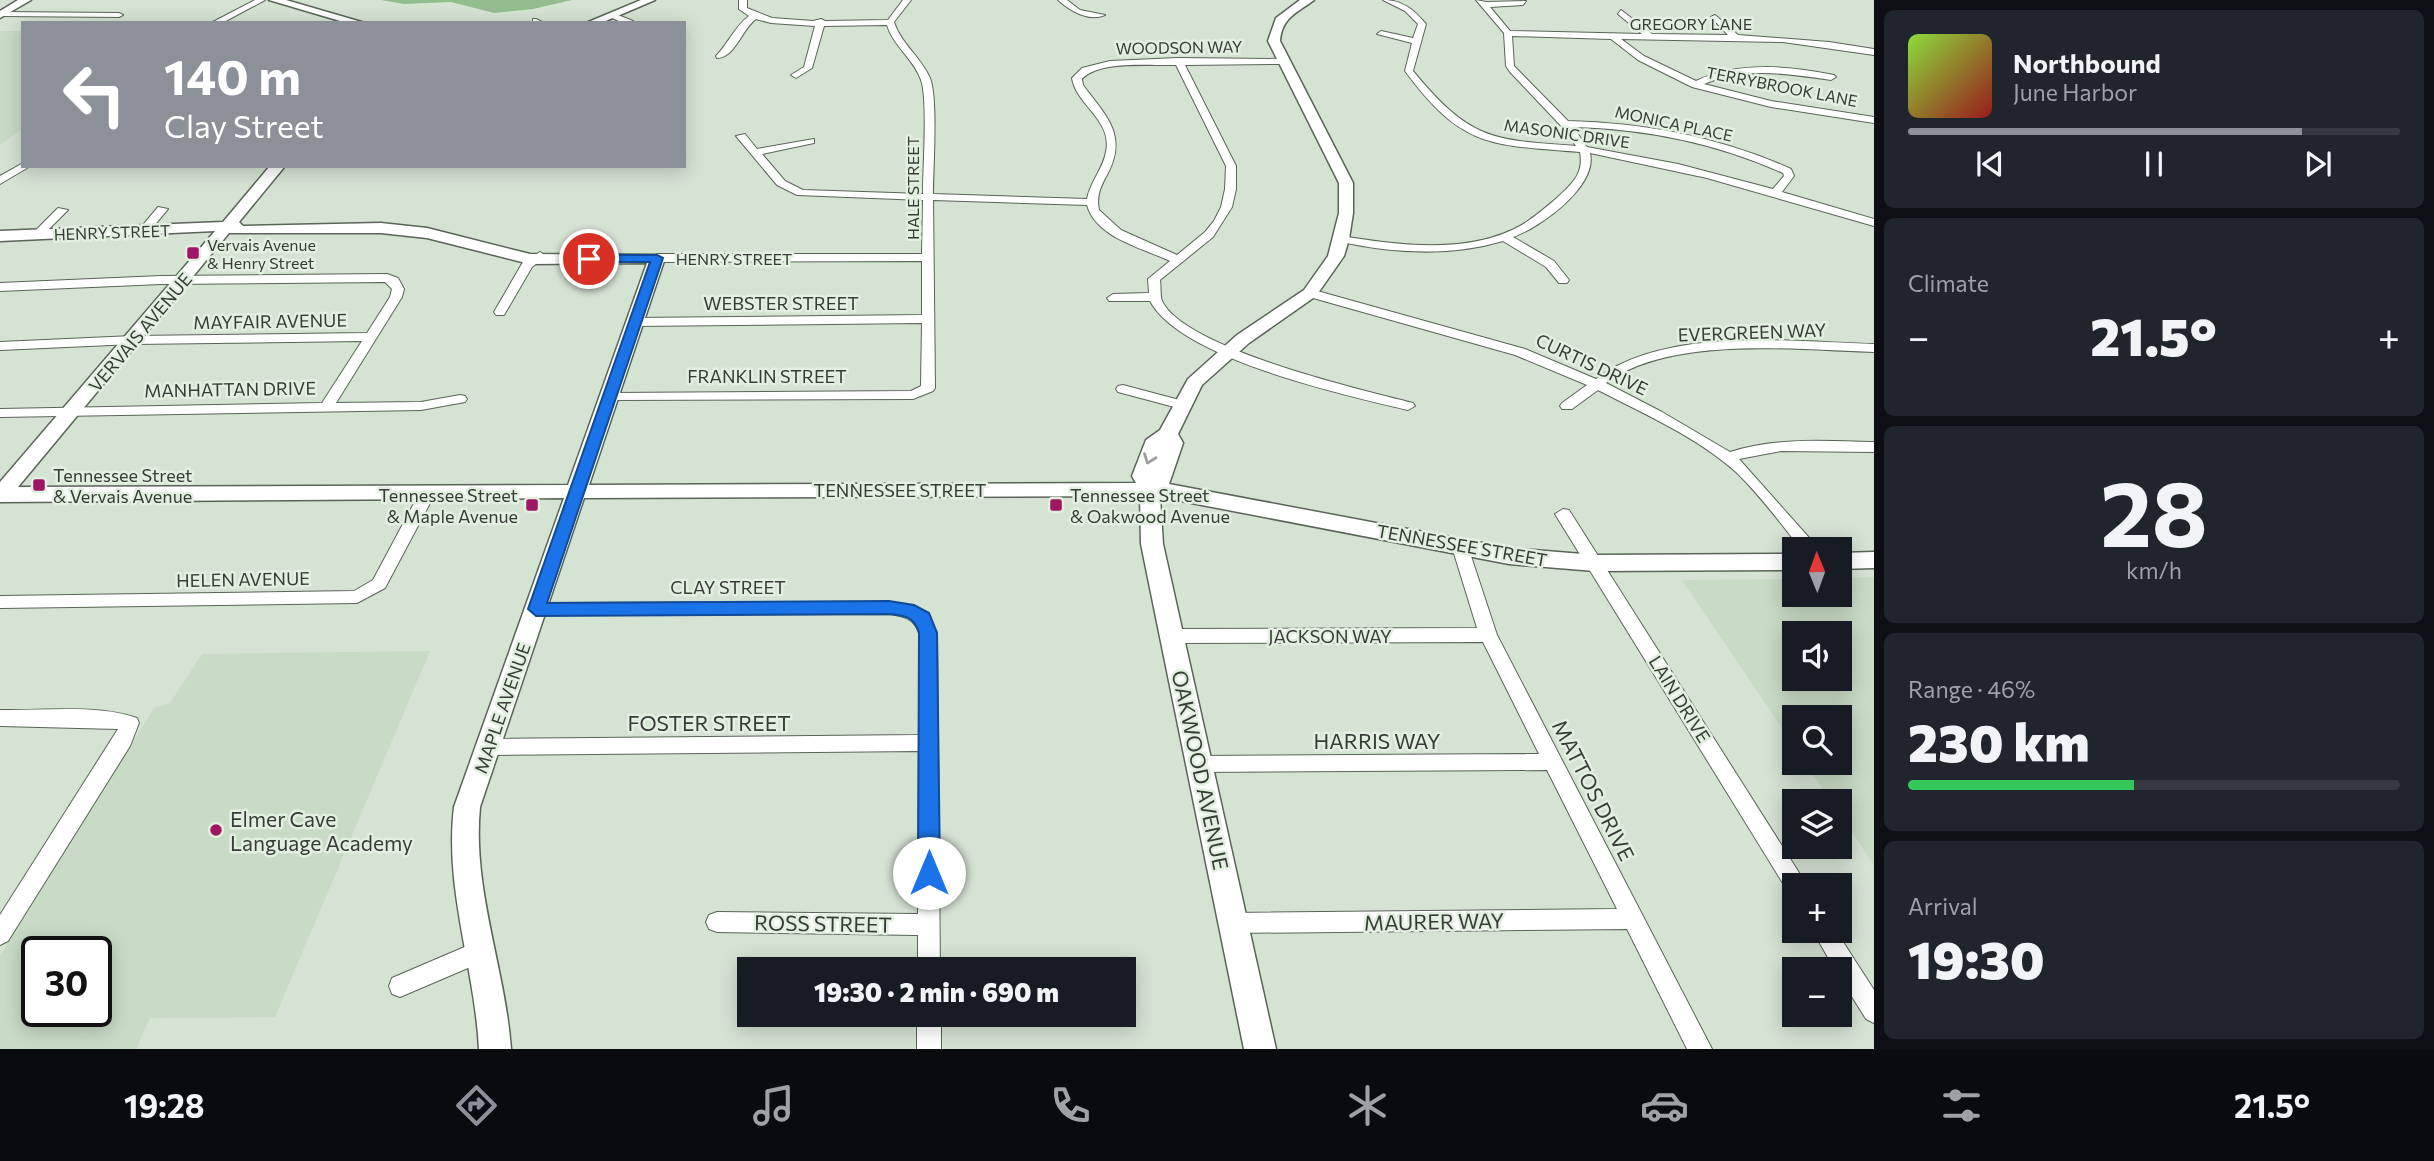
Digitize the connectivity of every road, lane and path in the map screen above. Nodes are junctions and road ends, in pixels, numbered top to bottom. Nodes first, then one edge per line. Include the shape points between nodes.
1 (26, 0) edge
2 (261, 0) edge
3 (274, 0) edge
4 (650, 0) edge
5 (743, 0) edge
6 (907, 0) edge
7 (1062, 0) edge
8 (1387, 0) edge
9 (1303, 1) edge
10 (1482, 2) edge
11 (1523, 3) dead end
12 (1621, 12) dead end
13 (72, 14) junction
14 (1, 15) edge
15 (613, 15) junction
16 (1101, 15) dead end
17 (753, 17) junction
18 (1714, 17) dead end
19 (61, 21) edge
20 (112, 21) edge
21 (219, 21) edge
22 (353, 21) edge
23 (596, 21) edge
24 (626, 21) edge
25 (821, 21) junction
26 (890, 22) junction
27 (1508, 33) junction
28 (1381, 34) dead end
29 (1649, 36) junction
30 (1734, 36) junction
31 (1613, 37) junction
32 (1417, 41) junction
33 (1874, 52) edge
34 (720, 56) dead end
35 (1178, 61) junction
36 (1282, 61) junction
37 (796, 75) dead end
38 (1831, 77) dead end
39 (1695, 85) junction
40 (1874, 120) edge
41 (1564, 124) junction
42 (741, 136) dead end
43 (810, 141) dead end
44 (1583, 148) junction
45 (757, 152) junction
46 (21, 167) edge
47 (276, 168) edge
48 (0, 181) edge
49 (1775, 194) junction
50 (928, 197) junction
51 (1090, 202) junction
52 (162, 209) dead end
53 (62, 210) dead end
54 (1874, 223) edge
55 (224, 228) junction
56 (144, 231) junction
57 (37, 235) junction
58 (0, 236) edge
59 (1503, 236) junction
60 (1341, 239) junction
61 (540, 257) junction
62 (928, 257) junction
63 (657, 258) junction
64 (1178, 261) junction
65 (185, 279) junction
66 (1563, 280) dead end
67 (0, 287) edge
68 (1310, 293) junction
69 (1113, 298) dead end
70 (1152, 298) junction
71 (500, 312) dead end
72 (928, 320) junction
73 (634, 322) junction
74 (372, 337) junction
75 (133, 340) junction
76 (0, 346) edge
77 (1874, 348) edge
78 (1230, 351) junction
79 (1597, 384) junction
80 (1123, 389) dead end
81 (923, 391) joint
82 (610, 397) junction
83 (460, 399) dead end
84 (1182, 405) junction
85 (1408, 406) dead end
86 (1567, 406) dead end
87 (327, 407) junction
88 (75, 410) junction
89 (0, 413) edge
90 (1874, 447) edge
91 (1728, 458) junction
92 (1150, 490) junction
93 (428, 492) junction
94 (577, 492) junction
95 (0, 494) edge
96 (1563, 514) dead end
97 (1801, 537) edge
98 (1460, 547) junction
99 (1874, 560) edge
100 (1852, 561) edge
101 (1782, 562) edge
102 (1595, 564) junction
103 (0, 602) edge
104 (536, 609) junction
105 (1488, 635) junction
106 (1173, 636) junction
107 (0, 719) edge
108 (929, 743) junction
109 (489, 747) junction
110 (1554, 762) junction
111 (1199, 764) junction
112 (1788, 873) edge
113 (1635, 919) junction
114 (718, 922) dead end
115 (1234, 923) junction
116 (929, 925) junction
117 (0, 934) edge
118 (1832, 943) edge
119 (481, 951) junction
120 (929, 957) edge
121 (400, 986) dead end
122 (1874, 1011) edge
123 (929, 1027) edge
124 (495, 1049) edge
125 (929, 1049) edge
126 (1260, 1049) edge
127 (1700, 1049) edge

1 - 14 main road
2 - 21 street
3 - 22 main road
4 - 15 main road
5 - 17 street via 743,9
6 - 26 street
7 - 16 street via 1078,12
8 - 32 street, MASONIC DRIVE via 1420,20
9 - 36 main road via 1282,17 1274,30
10 - 11 street
10 - 27 street
12 - 29 street
13 - 14 street
13 - 19 street
13 - 20 street via 119,15
15 - 23 main road
15 - 24 street
17 - 25 street
17 - 34 street via 736,30
18 - 30 street
25 - 26 street
25 - 37 street via 808,68
26 - 50 street, HALE STREET via 926,78
27 - 31 street, GREGORY LANE
27 - 41 street via 1510,66
28 - 32 street
29 - 30 street, GREGORY LANE
29 - 31 street, GREGORY LANE
30 - 33 street, GREGORY LANE via 1828,43
31 - 39 street, TERRYBROOK LANE via 1661,70
32 - 44 street, MASONIC DRIVE via 1409,71 1471,132 1507,141
35 - 36 street, WOODSON WAY
35 - 51 street, WOODSON WAY via 1097,66 1077,78 1109,129 1113,144
35 - 64 street via 1231,166 1231,175 1219,224 1206,241
36 - 60 main road via 1346,183
38 - 39 street via 1737,71 1716,74
39 - 40 street, TERRYBROOK LANE via 1762,102
41 - 44 street
41 - 49 street, MONICA PLACE via 1624,126 1733,150 1787,171 1789,176
42 - 45 street
43 - 45 street
44 - 49 street, MASONIC DRIVE
44 - 59 street via 1588,162 1577,183 1528,225
45 - 50 street via 780,183 801,193
46 - 48 street
47 - 55 main road, VERVAIS AVENUE
49 - 54 street, MASONIC DRIVE
50 - 51 street
50 - 62 street, HALE STREET
51 - 64 street via 1102,222
52 - 56 street
53 - 57 street
55 - 56 main road, HENRY STREET
55 - 61 main road, HENRY STREET via 403,229 530,259
55 - 65 main road, VERVAIS AVENUE
56 - 57 main road, HENRY STREET
57 - 58 main road, HENRY STREET
59 - 60 street via 1480,243 1425,247
59 - 66 street via 1550,264
60 - 68 main road via 1336,256
61 - 63 main road, HENRY STREET
61 - 71 street via 527,265
62 - 63 street, HENRY STREET
62 - 72 street, HALE STREET
63 - 73 main road, MAPLE AVENUE
64 - 70 street via 1154,279
65 - 67 street
65 - 74 street via 381,276 394,281 398,289
65 - 75 main road, VERVAIS AVENUE
68 - 78 main road
68 - 79 street, CURTIS DRIVE via 1484,340
69 - 70 street
70 - 78 street via 1166,318
72 - 73 street, WEBSTER STREET
72 - 81 street, HALE STREET via 928,388
73 - 82 main road, MAPLE AVENUE
74 - 75 street, MAYFAIR AVENUE
74 - 87 street
75 - 76 street, MAYFAIR AVENUE
75 - 88 main road, VERVAIS AVENUE
77 - 79 street, EVERGREEN WAY via 1674,352 1632,363
78 - 84 main road via 1194,383
78 - 85 street via 1294,378
79 - 86 street, EVERGREEN WAY
79 - 91 street, CURTIS DRIVE
80 - 84 street
81 - 82 street, FRANKLIN STREET via 900,395
82 - 94 main road, MAPLE AVENUE
83 - 87 street, MANHATTAN DRIVE via 421,406
84 - 92 main road via 1168,434 1173,443 1163,478
87 - 88 street, MANHATTAN DRIVE
88 - 89 street, MANHATTAN DRIVE
88 - 95 main road, VERVAIS AVENUE
90 - 91 street via 1770,447
91 - 97 street, CURTIS DRIVE via 1760,487
92 - 94 main road, TENNESSEE STREET
92 - 98 main road, TENNESSEE STREET via 1175,491
92 - 106 main road, OAKWOOD AVENUE via 1152,544
93 - 94 main road, TENNESSEE STREET
93 - 95 main road, TENNESSEE STREET
93 - 103 street, HELEN AVENUE via 379,584 357,597
94 - 104 main road, MAPLE AVENUE
96 - 102 street, LAIN DRIVE
98 - 102 main road, TENNESSEE STREET
98 - 105 street, MATTOS DRIVE
99 - 100 main road
101 - 102 main road, TENNESSEE STREET
102 - 112 street, LAIN DRIVE
104 - 108 street, CLAY STREET via 889,608 918,614 928,633
104 - 109 main road, MAPLE AVENUE
105 - 106 street, JACKSON WAY
105 - 110 street, MATTOS DRIVE
106 - 111 main road, OAKWOOD AVENUE
107 - 117 street via 130,723
108 - 109 street, FOSTER STREET
108 - 116 street
109 - 119 main road, MAPLE AVENUE via 462,834
110 - 111 street, HARRIS WAY
110 - 113 street, MATTOS DRIVE
111 - 115 main road, OAKWOOD AVENUE
113 - 115 street, MAURER WAY
113 - 127 street, MATTOS DRIVE
114 - 116 street, ROSS STREET
115 - 126 main road, OAKWOOD AVENUE
116 - 120 street
118 - 122 street
119 - 121 street
119 - 124 main road, MAPLE AVENUE
123 - 125 street

